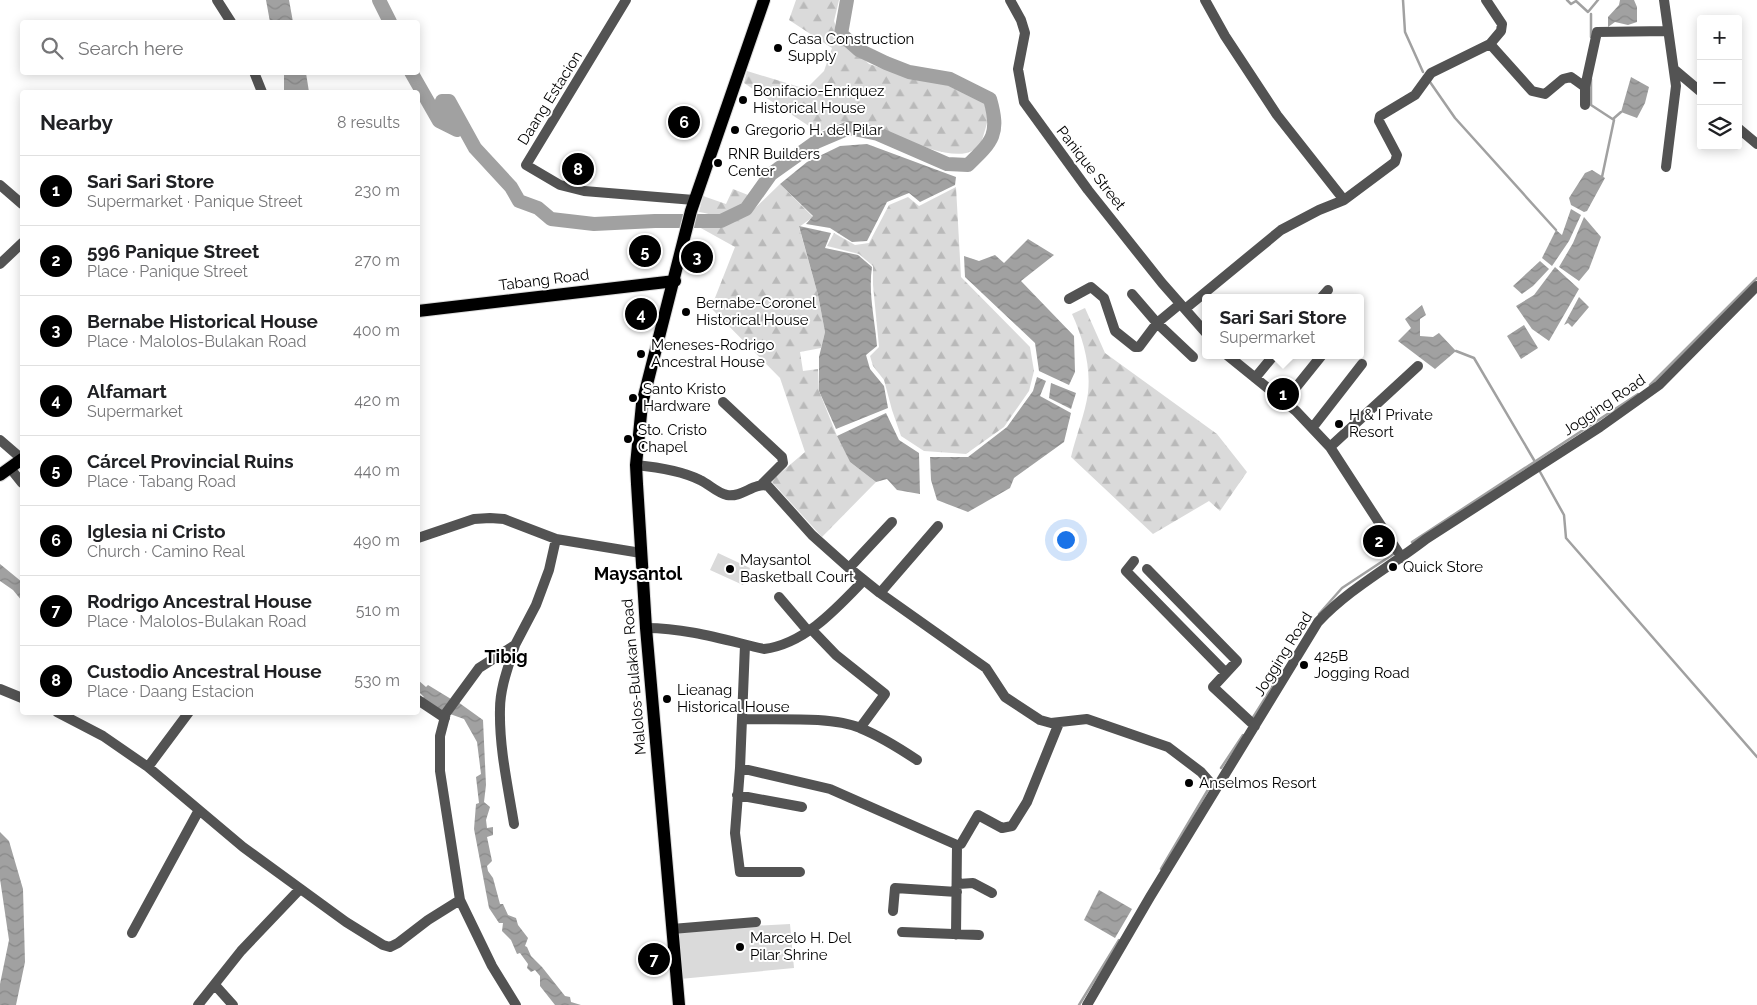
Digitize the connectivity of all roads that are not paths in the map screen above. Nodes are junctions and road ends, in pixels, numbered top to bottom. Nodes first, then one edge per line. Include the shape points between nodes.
1 (217, 0) edge
2 (626, 0) edge
3 (764, 0) edge
4 (1010, 0) edge
5 (1205, 0) edge
6 (1486, 0) edge
7 (1664, 0) edge
8 (230, 20) edge
9 (1668, 31) junction
10 (1490, 44) junction
11 (1675, 70) junction
12 (255, 75) edge
13 (1585, 87) junction
14 (1697, 89) edge
15 (261, 90) edge
16 (1585, 105) dead end
17 (1742, 131) edge
18 (1757, 144) edge
19 (1666, 167) dead end
20 (0, 185) edge
21 (1344, 200) junction
22 (20, 202) edge
23 (692, 206) junction
24 (20, 245) edge
25 (0, 264) edge
26 (675, 281) junction
27 (1757, 286) edge
28 (1132, 294) dead end
29 (1069, 299) dead end
30 (1182, 307) junction
31 (420, 311) edge
32 (1157, 323) junction
33 (1202, 329) edge
34 (1193, 357) dead end
35 (1233, 359) edge
36 (1271, 359) edge
37 (1319, 359) edge
38 (1362, 364) dead end
39 (1418, 366) dead end
40 (1255, 378) junction
41 (1285, 401) junction
42 (723, 402) dead end
43 (1313, 427) junction
44 (0, 440) edge
45 (1330, 447) junction
46 (20, 457) edge
47 (20, 461) edge
48 (636, 465) junction
49 (5, 472) edge
50 (20, 482) edge
51 (762, 484) junction
52 (892, 522) dead end
53 (938, 526) dead end
54 (420, 537) edge
55 (556, 539) junction
56 (641, 553) junction
57 (1402, 558) junction
58 (1134, 561) dead end
59 (849, 568) junction
60 (1147, 569) dead end
61 (864, 580) junction
62 (880, 593) junction
63 (779, 597) dead end
64 (646, 628) junction
65 (810, 630) junction
66 (515, 645) junction
67 (744, 645) junction
68 (1225, 672) junction
69 (0, 689) edge
70 (20, 697) edge
71 (420, 701) edge
72 (63, 715) edge
73 (187, 715) edge
74 (446, 715) junction
75 (742, 719) junction
76 (1059, 723) junction
77 (1255, 726) junction
78 (860, 728) junction
79 (917, 760) dead end
80 (148, 767) junction
81 (740, 768) junction
82 (1216, 789) junction
83 (737, 795) junction
84 (802, 807) dead end
85 (199, 810) junction
86 (514, 824) dead end
87 (957, 845) junction
88 (800, 872) dead end
89 (957, 888) junction
90 (300, 889) junction
91 (992, 893) dead end
92 (460, 900) junction
93 (893, 911) dead end
94 (756, 922) dead end
95 (672, 929) junction
96 (902, 932) dead end
97 (132, 933) dead end
98 (956, 935) junction
99 (978, 936) dead end
100 (215, 985) junction
101 (198, 1005) edge
102 (232, 1005) edge
103 (516, 1005) edge
104 (679, 1005) edge
105 (1087, 1005) edge

1 - 8 street
2 - 23 street, Daang Estacion via 526,165 560,185 584,191
3 - 23 main road, Malolos-Bulakan Road
4 - 30 street, Panique Street via 1024,33 1018,69 1024,102 1088,190
5 - 21 street via 1277,115
6 - 10 street via 1502,24 1501,31
7 - 9 street
9 - 11 street
9 - 13 street via 1597,32
10 - 13 street via 1532,91 1545,94 1563,79 1571,77
10 - 21 street via 1431,72 1415,95 1380,116 1379,121 1397,159
11 - 14 street
11 - 19 street
12 - 15 street
13 - 16 street
17 - 18 street
20 - 22 street
21 - 30 street via 1281,230
23 - 26 main road, Malolos-Bulakan Road
24 - 25 street
26 - 31 main road, Tabang Road
26 - 48 main road, Malolos-Bulakan Road via 642,404
27 - 57 street, Jogging Road via 1659,385
28 - 32 street
29 - 32 street via 1091,287 1104,298 1116,332 1135,347 1139,347
30 - 32 street
30 - 33 street, Panique Street
32 - 34 street
35 - 40 street
36 - 40 street
37 - 41 street
38 - 43 street
39 - 45 street
40 - 41 street
41 - 43 street
42 - 51 street via 783,459
43 - 45 street
44 - 46 street
45 - 57 street
47 - 49 main road
48 - 51 street via 699,479 728,495
48 - 56 main road, Malolos-Bulakan Road
49 - 50 street
51 - 59 street via 768,486 812,535
52 - 59 street
53 - 62 street
54 - 55 street via 474,519 490,518
55 - 56 street
55 - 66 street via 536,605
56 - 64 main road, Malolos-Bulakan Road
57 - 77 street, Jogging Road via 1350,592 1318,622
58 - 68 street via 1126,571
59 - 61 street
60 - 68 street via 1237,661
61 - 62 street
61 - 65 street
62 - 76 street via 986,668 1005,697 1040,720
63 - 65 street
64 - 67 street via 696,632
64 - 95 main road, Malolos-Bulakan Road
65 - 67 street via 775,648
65 - 78 street via 884,694
66 - 74 street via 479,668
66 - 86 street via 500,708
67 - 75 street
68 - 77 street via 1213,687
69 - 70 street
71 - 74 street
72 - 80 street via 103,736
73 - 80 street
74 - 92 street via 440,736 440,771
75 - 78 street via 811,721
75 - 81 street
76 - 82 street via 1087,719 1168,747 1201,772
76 - 87 street via 1027,802 1012,826 1002,828 978,815 961,844
77 - 82 street, Jogging Road
78 - 79 street
80 - 85 street
81 - 83 street
81 - 87 street via 830,789
82 - 105 street, Jogging Road
83 - 84 street
83 - 88 street via 735,833 740,872
85 - 90 street
85 - 97 street
87 - 89 street
89 - 91 street via 973,883
89 - 93 street via 895,888
89 - 98 street
90 - 92 street via 372,940 390,947
90 - 100 street
92 - 103 street via 492,966
94 - 95 street
95 - 104 main road, Malolos-Bulakan Road
96 - 98 street
98 - 99 street
100 - 101 street
100 - 102 street

